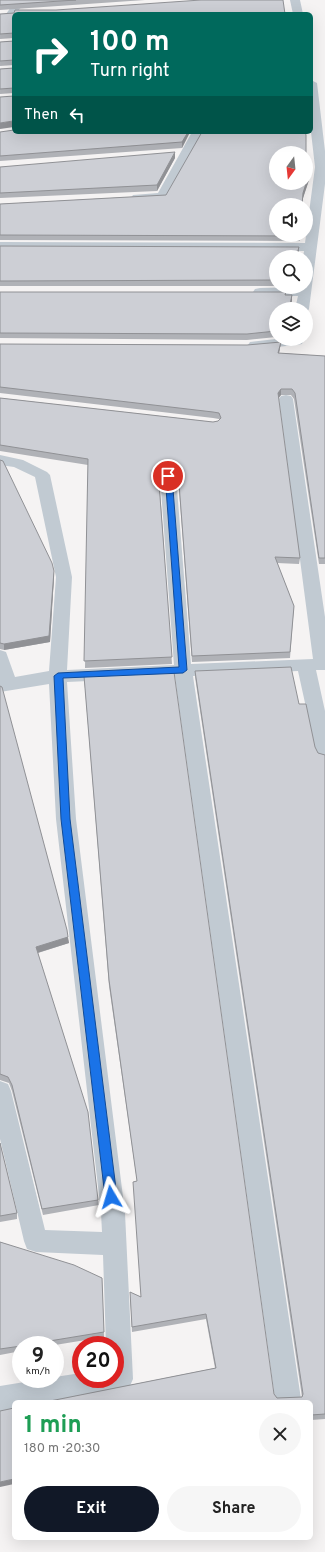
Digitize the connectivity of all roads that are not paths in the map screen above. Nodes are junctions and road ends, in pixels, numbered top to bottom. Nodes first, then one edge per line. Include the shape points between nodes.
1 (21, 0) edge
2 (295, 0) edge
3 (298, 12) edge
4 (5, 15) edge
5 (313, 87) edge
6 (325, 89) edge
7 (313, 102) edge
8 (197, 134) edge
9 (187, 152) junction
10 (171, 154) edge
11 (127, 199) edge
12 (0, 246) edge
13 (311, 247) junction
14 (311, 250) edge
15 (269, 291) edge
16 (250, 292) edge
17 (269, 343) edge
18 (239, 345) edge
19 (286, 399) edge
20 (0, 460) edge
21 (168, 476) dead end
22 (0, 656) edge
23 (324, 664) edge
24 (306, 665) junction
25 (183, 670) junction
26 (58, 676) junction
27 (4, 685) edge
28 (325, 753) edge
29 (0, 1091) edge
30 (114, 1244) junction
31 (288, 1398) edge
32 (0, 1399) edge

1 - 4 lane
2 - 3 lane
5 - 6 lane
7 - 13 lane via 322,167
8 - 9 lane
9 - 10 lane
9 - 11 lane via 162,196
12 - 13 lane
13 - 14 lane
15 - 16 lane
17 - 18 lane
19 - 23 lane
20 - 26 lane via 18,463 42,475 64,577
21 - 25 lane
22 - 27 lane
23 - 24 lane
24 - 25 lane
24 - 28 lane
25 - 26 lane
25 - 31 lane
26 - 27 lane
26 - 30 lane via 66,819 112,1205
29 - 30 lane via 36,1242
30 - 32 lane via 120,1378

